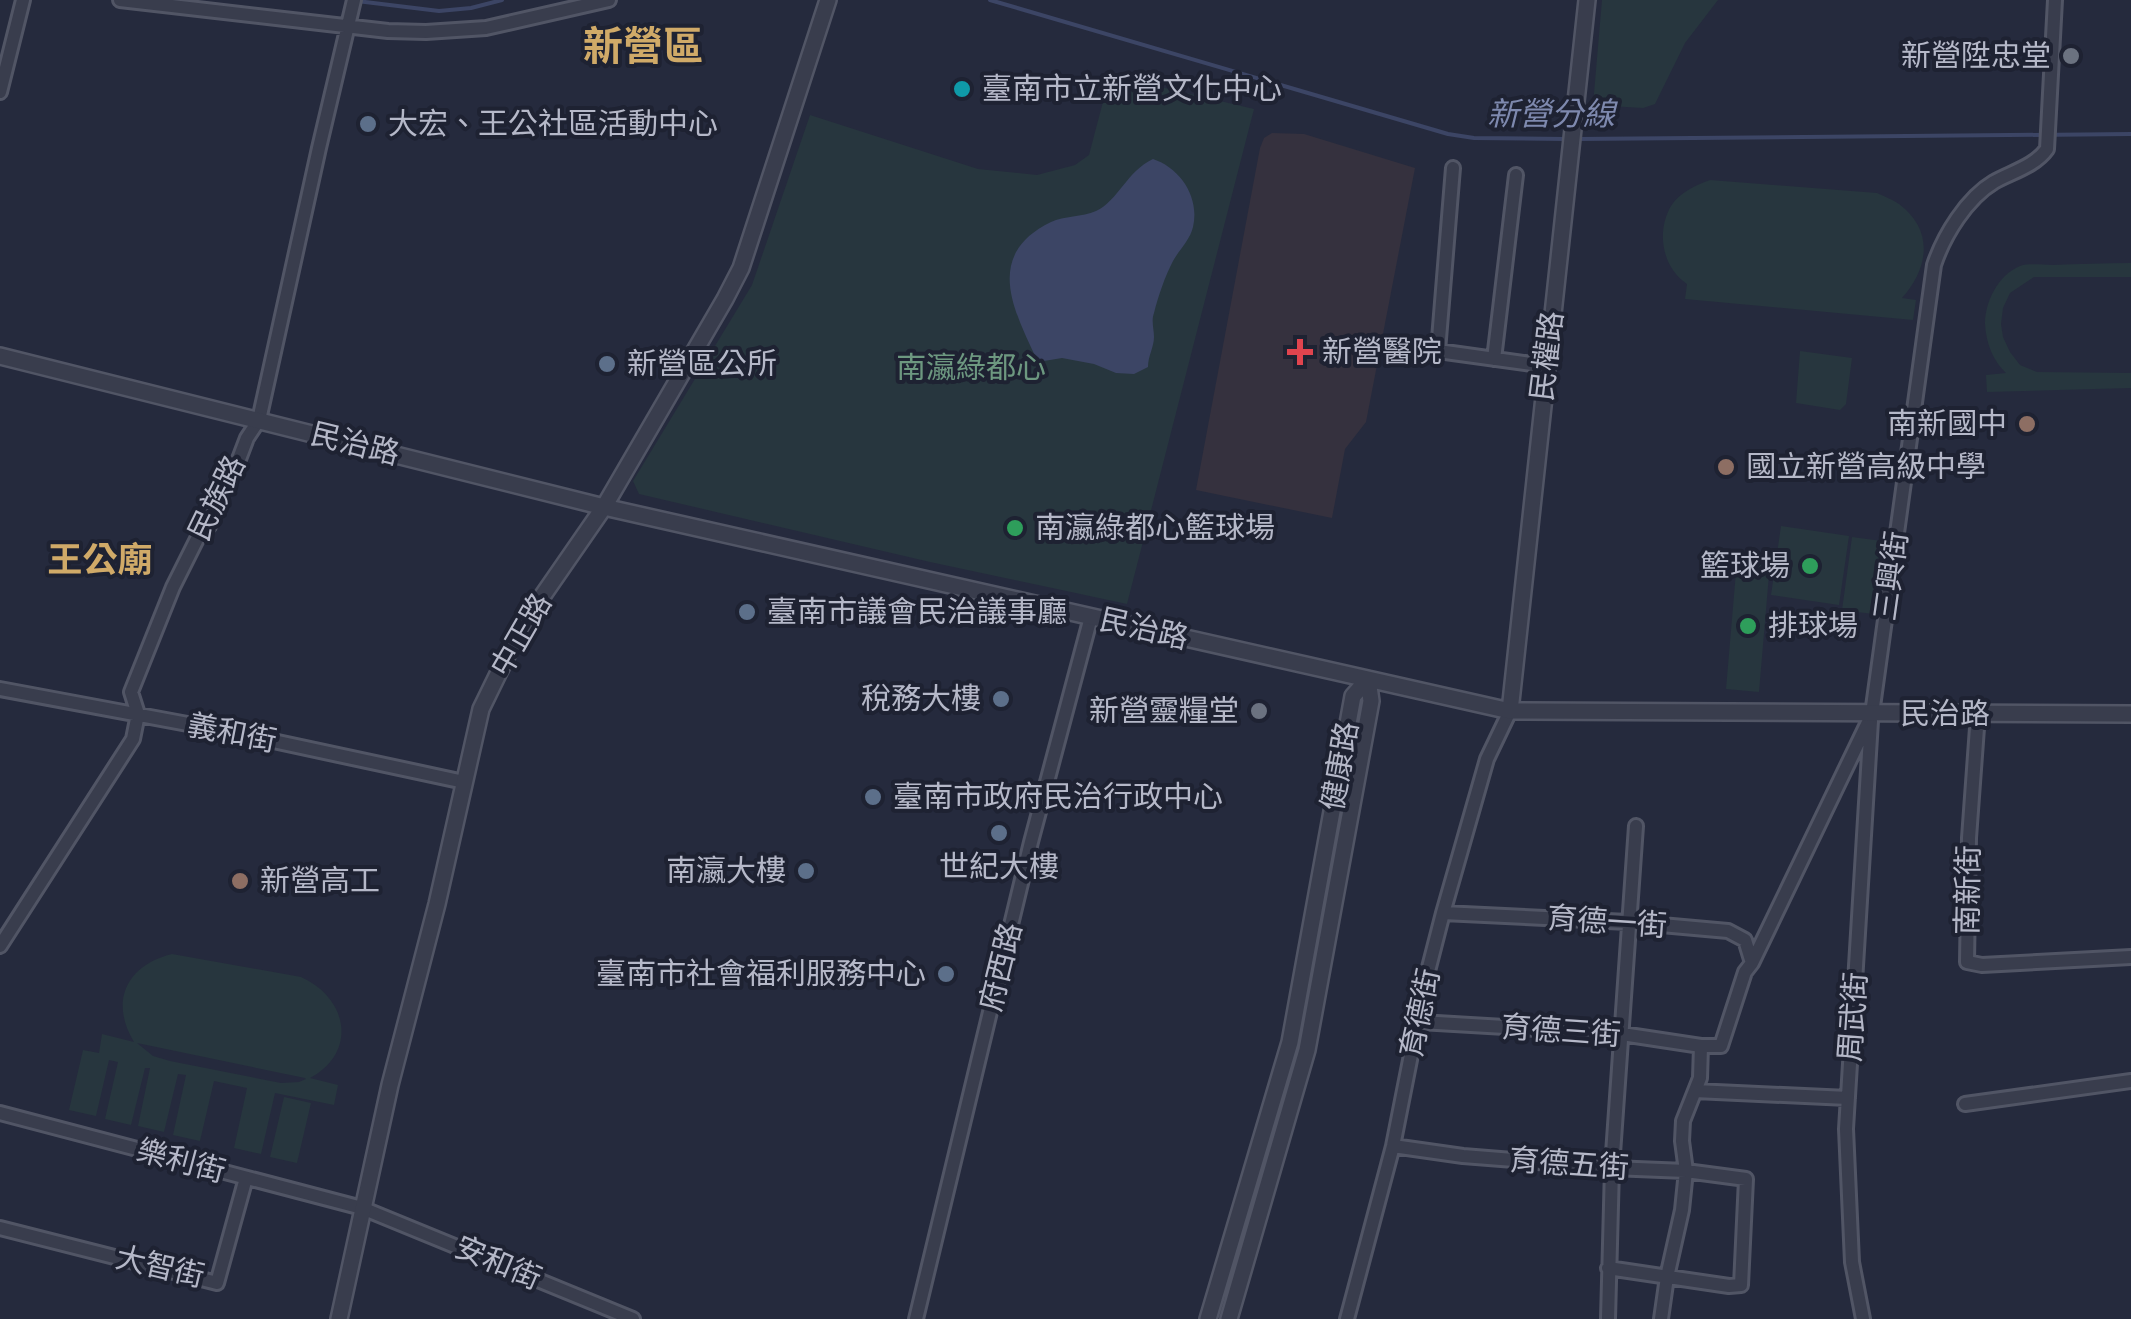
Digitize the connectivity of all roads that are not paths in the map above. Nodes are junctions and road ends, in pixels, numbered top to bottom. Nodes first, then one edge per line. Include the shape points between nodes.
1 (23, 0) edge
2 (120, 0) edge
3 (609, 0) edge
4 (828, 0) edge
5 (1586, 0) edge
6 (2055, 0) edge
7 (351, 13) edge
8 (0, 92) edge
9 (1454, 168) dead end
10 (1516, 175) dead end
11 (0, 356) edge
12 (1494, 359) junction
13 (1546, 366) junction
14 (259, 420) junction
15 (604, 507) junction
16 (1091, 617) junction
17 (1368, 679) junction
18 (0, 688) edge
19 (1510, 711) junction
20 (138, 714) junction
21 (1872, 714) junction
22 (1978, 714) junction
23 (2131, 714) edge
24 (464, 782) junction
25 (1636, 826) dead end
26 (1444, 913) junction
27 (1628, 922) junction
28 (0, 946) edge
29 (2131, 956) edge
30 (1752, 963) junction
31 (1420, 1022) junction
32 (1622, 1034) junction
33 (1701, 1046) junction
34 (2131, 1080) edge
35 (1695, 1090) junction
36 (1848, 1098) junction
37 (1272, 1102) junction
38 (1965, 1104) dead end
39 (1291, 1107) junction
40 (0, 1113) edge
41 (1393, 1146) junction
42 (1612, 1168) junction
43 (1686, 1172) junction
44 (246, 1178) junction
45 (362, 1208) junction
46 (0, 1228) edge
47 (1608, 1268) junction
48 (1667, 1277) junction
49 (339, 1319) edge
50 (634, 1319) edge
51 (916, 1319) edge
52 (1208, 1319) edge
53 (1230, 1319) edge
54 (1347, 1319) edge
55 (1608, 1319) edge
56 (1661, 1319) edge
57 (1863, 1319) edge

1 - 8 street
2 - 7 street
3 - 7 street via 460,30 407,32
4 - 15 street, 中正路 via 741,268
5 - 13 street, 民權路
6 - 21 street, 三興街 via 2046,148 1979,194 1934,265
7 - 14 street, 民族路
9 - 12 street via 1438,351
10 - 12 street
11 - 14 street, 民治路
12 - 13 street
13 - 19 street, 民權路
14 - 15 street, 民治路
14 - 20 street, 民族路 via 173,587 131,692
15 - 16 street, 民治路
15 - 24 street, 中正路 via 521,628 481,709
16 - 17 street, 民治路
16 - 51 street, 府西路
17 - 19 street, 民治路
17 - 37 street, 健康路 via 1353,696 1290,1042
17 - 39 street, 健康路 via 1371,701 1349,831
18 - 20 street, 義和街
19 - 21 street, 民治路
19 - 26 street, 育德街 via 1487,759
20 - 24 street, 義和街
20 - 28 street, 民族路 via 133,739
21 - 22 street, 民治路
21 - 30 street, 三興街
21 - 36 street, 周武街
22 - 23 street, 民治路
22 - 29 street, 南新街 via 1967,962
24 - 45 street, 中正路
25 - 27 street
26 - 27 street, 育德一街
26 - 31 street, 育德街
27 - 30 street, 育德一街 via 1728,930 1745,940
27 - 32 street
30 - 33 street, 三興街 via 1721,1046
31 - 32 street, 育德三街
31 - 41 street, 育德街
32 - 33 street, 育德三街
32 - 42 street
33 - 35 street
34 - 38 street
35 - 36 street
35 - 43 street via 1682,1121
36 - 57 street, 周武街 via 1852,1262
37 - 39 street
37 - 52 street, 健康路
39 - 53 street, 健康路
40 - 44 street, 樂利街
41 - 42 street, 育德五街
41 - 54 street, 育德街
42 - 43 street, 育德五街
42 - 47 street
43 - 48 street
43 - 48 street, 育德五街 via 1746,1180 1740,1286
44 - 45 street, 樂利街
44 - 46 street, 大智街 via 217,1283
45 - 49 street, 中正路
45 - 50 street, 安和街
47 - 48 street
47 - 55 street
48 - 56 street

